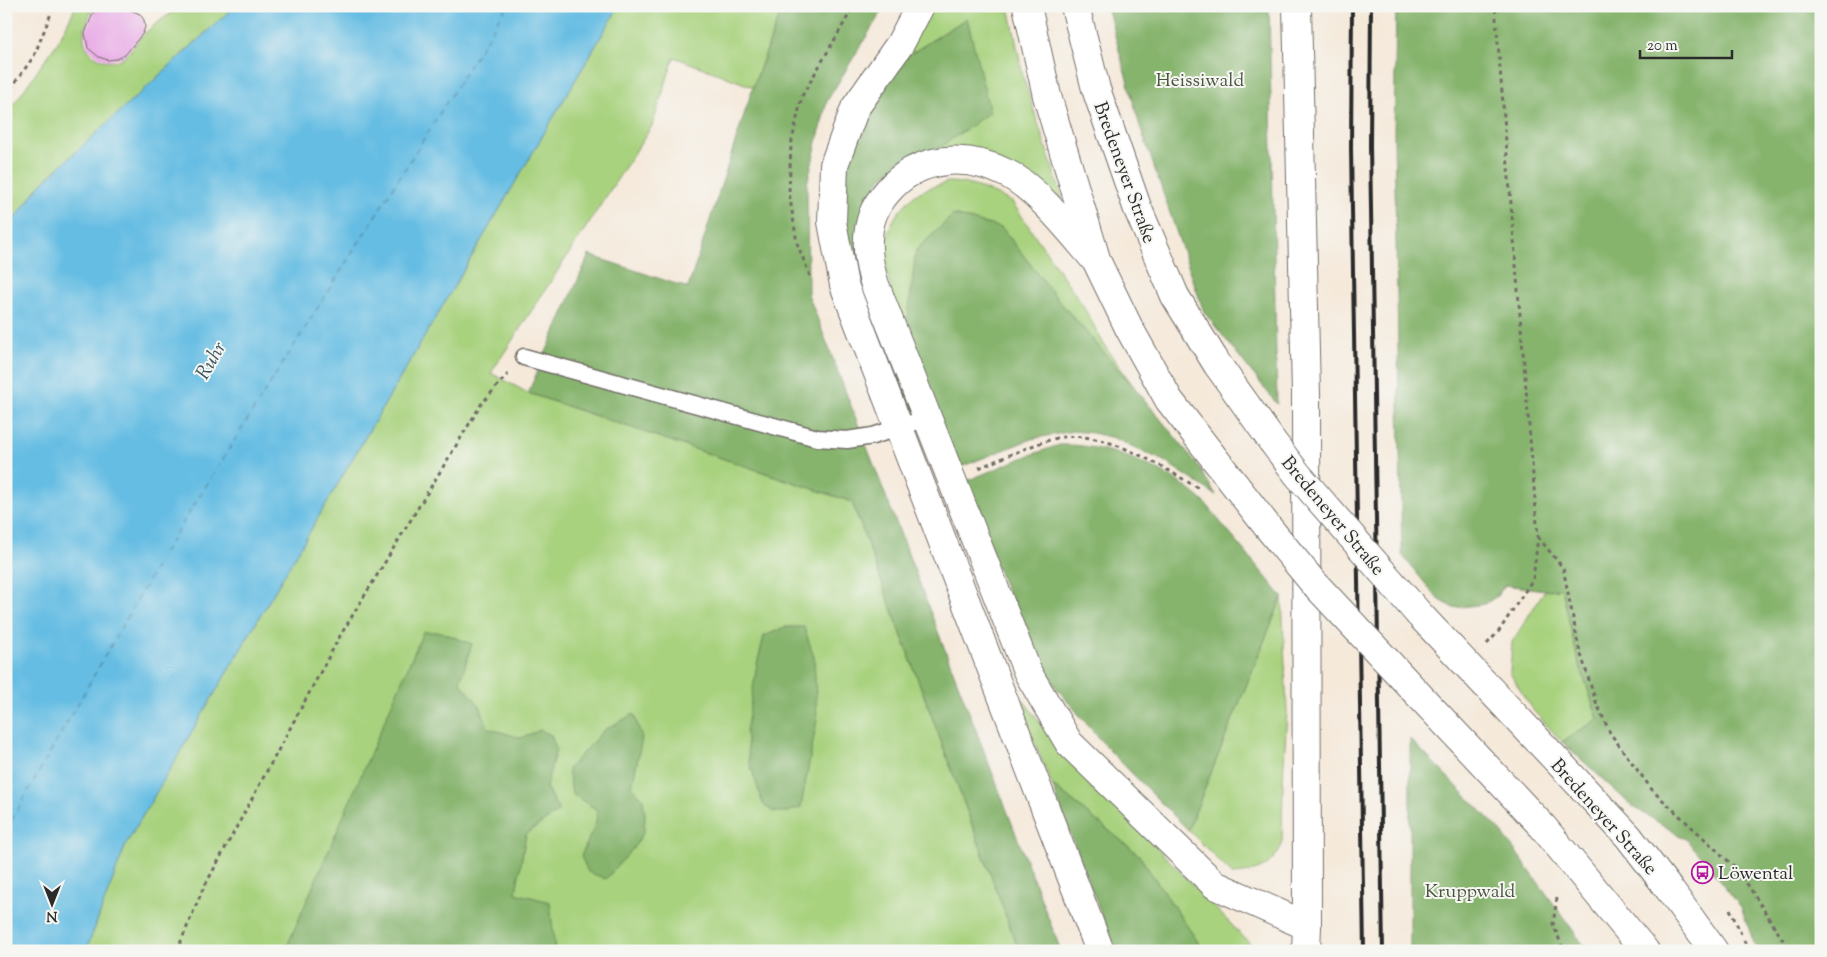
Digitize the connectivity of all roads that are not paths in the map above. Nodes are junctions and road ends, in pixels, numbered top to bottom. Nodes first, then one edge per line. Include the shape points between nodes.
1 (920, 6) edge
2 (1027, 6) edge
3 (1076, 6) edge
4 (1297, 6) edge
5 (1097, 262) junction
6 (524, 357) road end
7 (927, 418) junction
8 (898, 429) junction
9 (1307, 938) edge
10 (1100, 951) edge
11 (1645, 951) edge
12 (1714, 951) edge

1 - 8 main road via 900,44 855,108 834,165 832,222 844,284
2 - 5 main road via 1047,96
3 - 12 main road, Bredeneyer Straße, bridge via 1096,89 1137,206 1175,296 1217,364 1304,482 1419,614 1628,836
4 - 9 main road via 1306,394
5 - 7 main road via 1030,188 999,170 976,163 940,160 914,169 895,183 873,213 869,229 869,267
5 - 11 main road, bridge via 1129,328 1170,400 1267,526 1312,581 1543,827
6 - 8 lane via 817,438 848,440
7 - 8 lane
7 - 9 main road via 1028,673 1069,743 1215,885
8 - 10 main road

